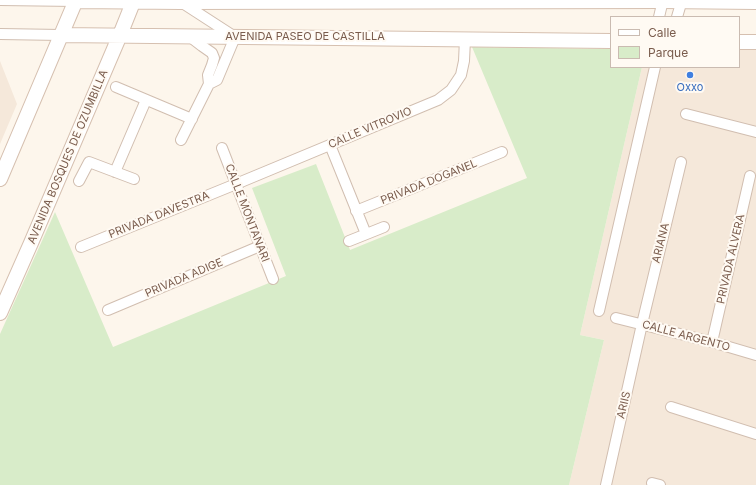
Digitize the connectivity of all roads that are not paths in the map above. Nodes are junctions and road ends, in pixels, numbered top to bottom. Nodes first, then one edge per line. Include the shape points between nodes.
1 (0, 0) edge
2 (76, 0) edge
3 (469, 0) edge
4 (663, 0) edge
5 (681, 0) edge
6 (133, 1) edge
7 (181, 2) junction
8 (756, 2) edge
9 (659, 16) edge
10 (677, 16) edge
11 (0, 34) edge
12 (61, 34) junction
13 (120, 35) junction
14 (189, 36) junction
15 (236, 37) junction
16 (465, 39) junction
17 (610, 41) edge
18 (740, 42) edge
19 (756, 42) edge
20 (214, 58) junction
21 (226, 58) junction
22 (655, 68) edge
23 (209, 84) junction
24 (116, 87) dead end
25 (146, 100) junction
26 (686, 114) dead end
27 (192, 119) junction
28 (756, 132) edge
29 (181, 140) dead end
30 (330, 145) junction
31 (222, 148) dead end
32 (502, 152) dead end
33 (681, 162) dead end
34 (115, 172) junction
35 (750, 176) dead end
36 (0, 179) edge
37 (134, 179) dead end
38 (79, 181) dead end
39 (236, 184) junction
40 (356, 211) junction
41 (384, 227) dead end
42 (366, 234) junction
43 (349, 241) dead end
44 (260, 246) junction
45 (81, 247) dead end
46 (273, 278) dead end
47 (108, 310) dead end
48 (599, 311) dead end
49 (0, 313) edge
50 (616, 318) dead end
51 (642, 324) junction
52 (712, 342) junction
53 (756, 355) edge
54 (672, 407) dead end
55 (756, 434) edge
56 (606, 485) edge

1 - 2 street
2 - 6 street
2 - 12 street
3 - 4 street
3 - 7 street
4 - 5 street
4 - 9 street
5 - 8 street
5 - 10 street
6 - 7 street
6 - 13 street, AVENIDA BOSQUES DE OZUMBILLA
7 - 15 street
11 - 12 street, AVENIDA PASEO DE CASTILLA
12 - 13 street, AVENIDA PASEO DE CASTILLA
12 - 36 street
13 - 14 street, AVENIDA PASEO DE CASTILLA
13 - 49 street, AVENIDA BOSQUES DE OZUMBILLA
14 - 15 street, AVENIDA PASEO DE CASTILLA
14 - 20 street via 212,52
15 - 16 street, AVENIDA PASEO DE CASTILLA
15 - 21 street
16 - 17 street, AVENIDA PASEO DE CASTILLA
16 - 30 street, CALLE VITROVIO via 461,75 451,90 438,100
18 - 19 street
20 - 21 street
20 - 23 street via 208,75
21 - 23 street via 217,80
22 - 48 street
23 - 27 street
24 - 25 street
25 - 27 street
25 - 34 street
26 - 28 street
27 - 29 street
30 - 39 street, CALLE VITROVIO
30 - 40 street
31 - 39 street, CALLE MONTANARI
32 - 40 street, PRIVADA DOGANEL
33 - 51 street, ARIANA
34 - 37 street
34 - 38 street via 89,162
35 - 52 street, PRIVADA ALVERA
39 - 44 street, CALLE MONTANARI
39 - 45 street, PRIVADA DAVESTRA
40 - 42 street
41 - 42 street
42 - 43 street
44 - 46 street, CALLE MONTANARI
44 - 47 street, PRIVADA ADIGE
50 - 51 street, CALLE ARGENTO
51 - 52 street, CALLE ARGENTO
51 - 56 street, ARIIS
52 - 53 street, CALLE ARGENTO
54 - 55 street

